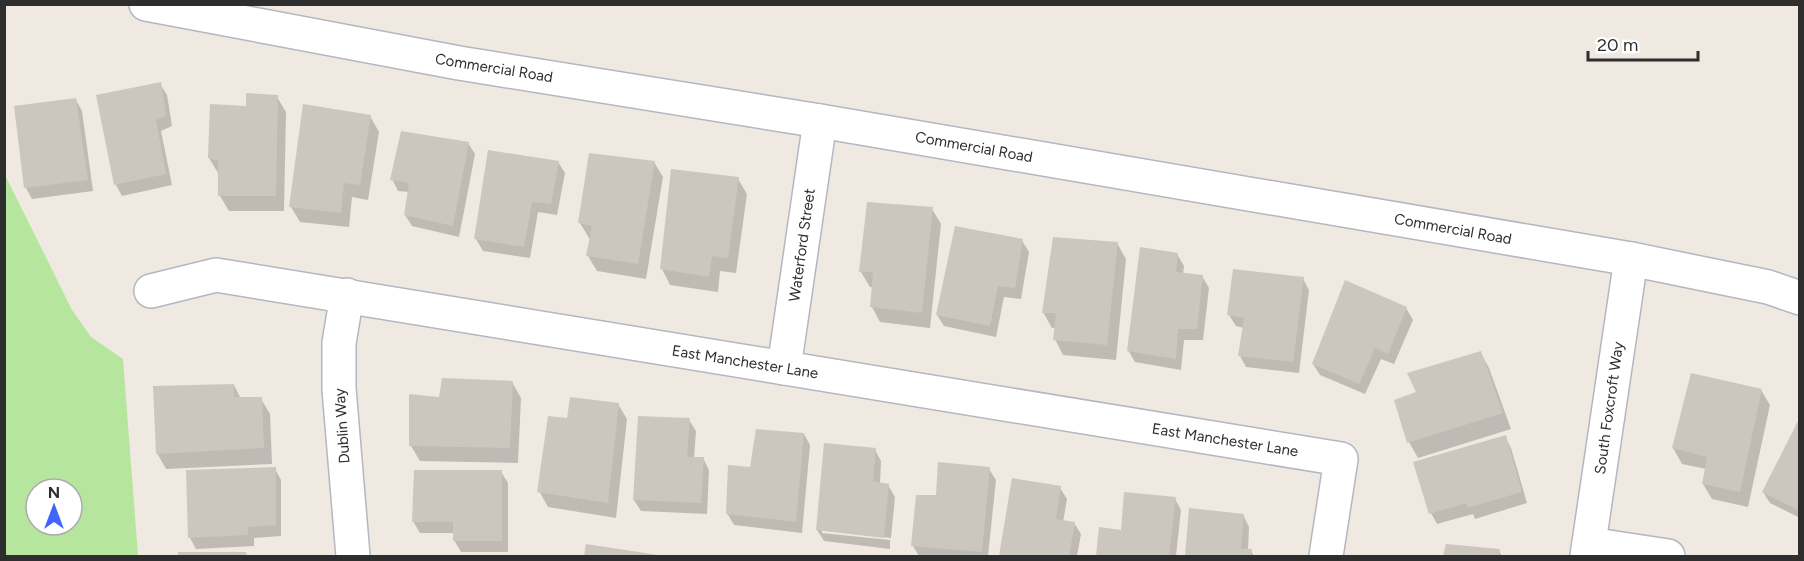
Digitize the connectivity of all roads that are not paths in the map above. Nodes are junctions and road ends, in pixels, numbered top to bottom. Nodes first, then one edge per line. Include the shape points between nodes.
1 (146, 4) edge
2 (820, 121) junction
3 (1631, 259) junction
4 (151, 291) dead end
5 (347, 295) junction
6 (1800, 298) edge
7 (784, 368) junction
8 (1588, 550) edge
9 (353, 556) edge
10 (1326, 556) edge
11 (1668, 556) edge

1 - 2 street, Commercial Road via 459,63
2 - 3 street, Commercial Road
2 - 7 street, Waterford Street
3 - 6 street, Commercial Road via 1768,286
3 - 8 street, South Foxcroft Way
4 - 5 street, East Manchester Lane via 216,275
5 - 7 street, East Manchester Lane
5 - 9 street, Dublin Way via 339,343 339,388
7 - 10 street, East Manchester Lane via 1341,459
8 - 11 street

